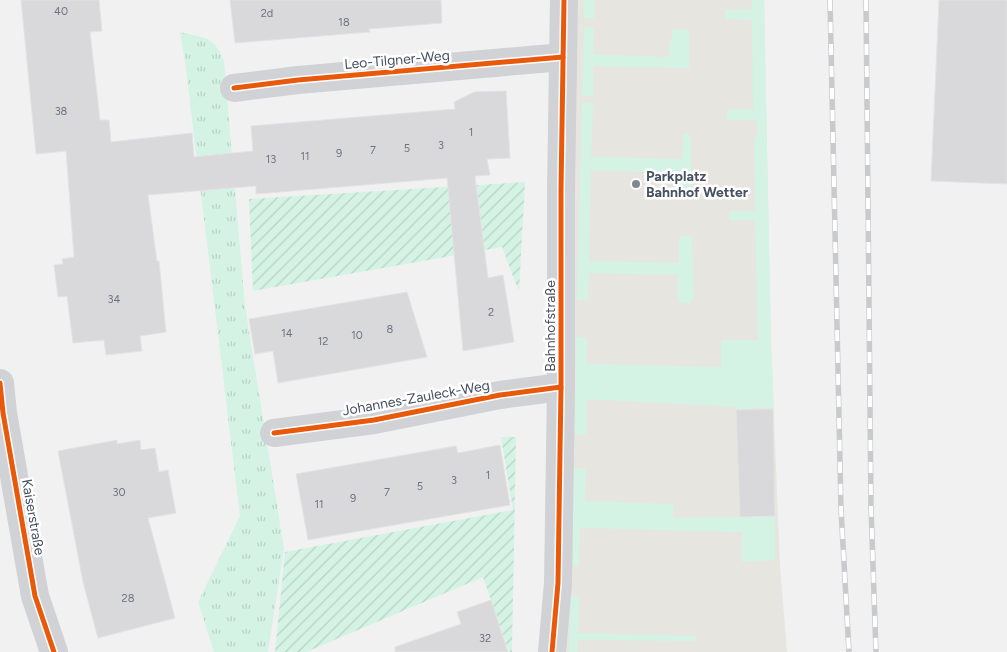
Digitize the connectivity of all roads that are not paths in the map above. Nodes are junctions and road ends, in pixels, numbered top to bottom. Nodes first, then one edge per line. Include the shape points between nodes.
1 (564, 0) edge
2 (563, 57) junction
3 (234, 88) dead end
4 (0, 383) edge
5 (561, 387) junction
6 (274, 433) dead end
7 (54, 652) edge
8 (552, 652) edge

1 - 2 street, Bahnhofstraße
2 - 3 street, Leo-Tilgner-Weg
2 - 5 street, Bahnhofstraße
4 - 7 street, Kaiserstraße via 35,596
5 - 6 street, Johannes-Zauleck-Weg via 500,395 374,420
5 - 8 street, Bahnhofstraße via 558,583

